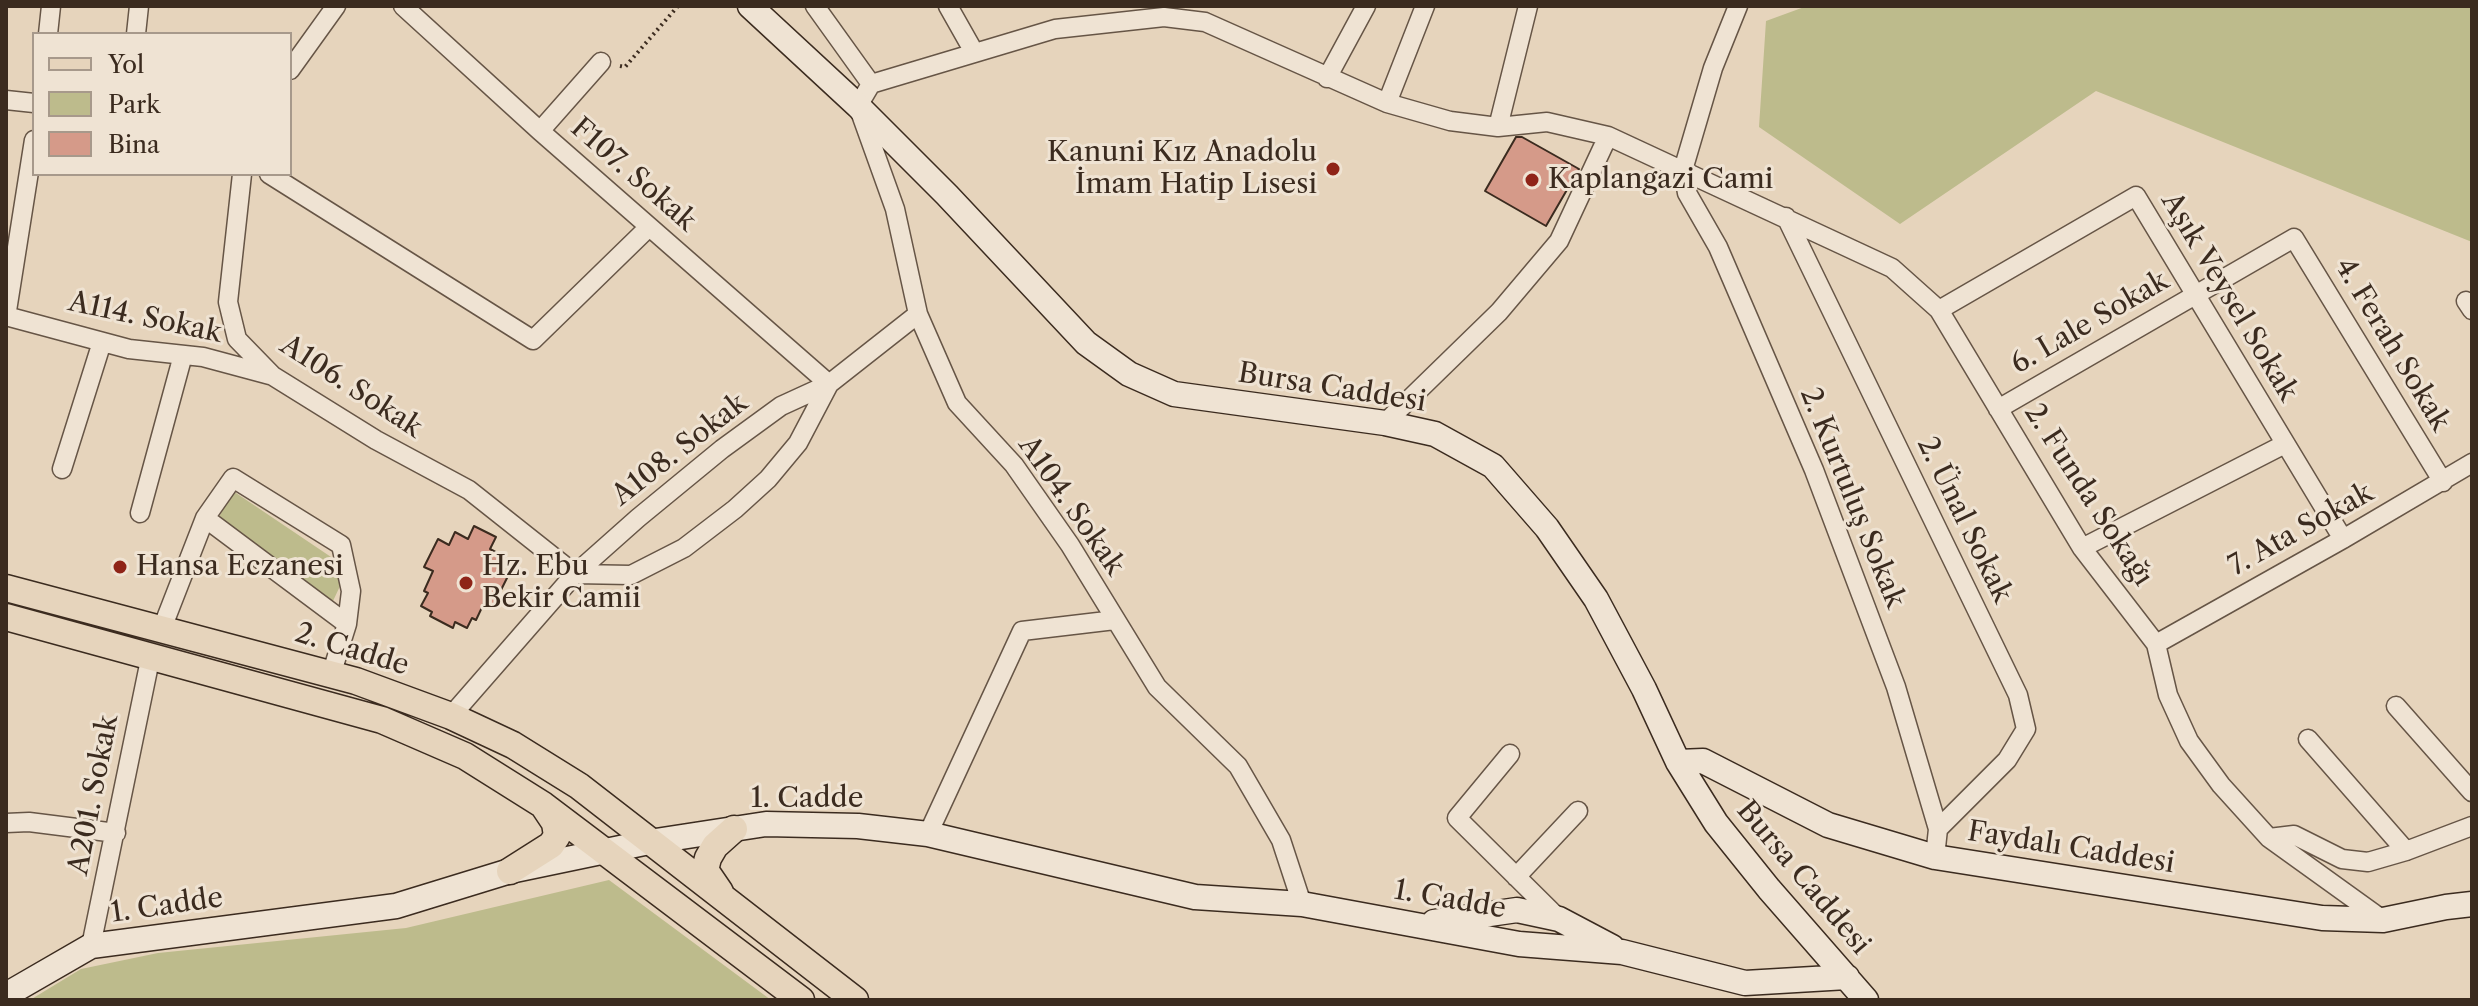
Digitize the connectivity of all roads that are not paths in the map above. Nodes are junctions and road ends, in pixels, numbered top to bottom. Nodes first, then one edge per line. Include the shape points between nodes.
1 (51, 6) edge
2 (139, 6) edge
3 (336, 6) edge
4 (403, 6) edge
5 (750, 6) edge
6 (815, 6) edge
7 (948, 6) edge
8 (1129, 6) edge
9 (1216, 6) edge
10 (1366, 6) edge
11 (1425, 6) edge
12 (1528, 6) edge
13 (1738, 6) edge
14 (1164, 17) junction
15 (1205, 22) junction
16 (48, 32) edge
17 (136, 32) edge
18 (974, 52) junction
19 (601, 62) dead end
20 (292, 67) edge
21 (1327, 78) junction
22 (871, 84) junction
23 (6, 100) edge
24 (32, 103) edge
25 (1387, 103) junction
26 (858, 106) junction
27 (1498, 127) junction
28 (540, 131) junction
29 (1608, 136) junction
30 (32, 153) edge
31 (1683, 170) junction
32 (242, 176) edge
33 (272, 176) edge
34 (1786, 217) junction
35 (649, 227) junction
36 (2294, 238) joint
37 (2195, 295) junction
38 (1939, 310) junction
39 (918, 314) junction
40 (6, 316) edge
41 (102, 342) junction
42 (183, 355) junction
43 (273, 376) junction
44 (829, 384) junction
45 (1998, 409) junction
46 (1385, 423) junction
47 (2285, 444) junction
48 (2472, 463) edge
49 (62, 469) dead end
50 (2443, 482) junction
51 (140, 513) dead end
52 (205, 518) junction
53 (2343, 539) junction
54 (2082, 548) junction
55 (575, 574) junction
56 (6, 588) edge
57 (6, 617) edge
58 (1115, 620) junction
59 (347, 624) junction
60 (161, 631) junction
61 (2156, 644) junction
62 (151, 655) junction
63 (331, 675) junction
64 (2396, 706) dead end
65 (451, 716) junction
66 (2308, 739) dead end
67 (1510, 754) dead end
68 (1678, 762) junction
69 (2472, 792) edge
70 (543, 805) junction
71 (1578, 811) dead end
72 (6, 823) edge
73 (2472, 826) edge
74 (734, 829) junction
75 (1938, 829) junction
76 (116, 833) junction
77 (928, 834) junction
78 (2269, 838) junction
79 (649, 842) junction
80 (604, 851) junction
81 (2406, 851) junction
82 (1935, 857) junction
83 (510, 871) junction
84 (1516, 877) junction
85 (1302, 904) junction
86 (2472, 904) edge
87 (733, 907) junction
88 (1559, 919) junction
89 (2383, 920) junction
90 (1417, 925) junction
91 (91, 946) junction
92 (1622, 952) junction
93 (1847, 977) junction
94 (6, 995) edge
95 (801, 1000) edge
96 (855, 1000) edge
97 (1866, 1000) edge

1 - 16 street
2 - 17 street
3 - 20 street
4 - 28 street, F107. Sokak
5 - 26 main road, Bursa Caddesi
6 - 22 street
7 - 18 street
8 - 14 street
9 - 15 street
10 - 21 street
11 - 25 street
12 - 27 street
13 - 31 street
14 - 15 street, 2. Funda Sokağı
14 - 18 street via 1055,29
15 - 21 street, 2. Funda Sokağı
18 - 22 street
19 - 28 street
21 - 25 street, 2. Funda Sokağı
22 - 26 street
23 - 24 street
25 - 27 street, 2. Funda Sokağı via 1450,121
26 - 39 street, A104. Sokak via 895,209
26 - 46 main road, Bursa Caddesi via 1086,343 1129,374 1174,394
27 - 29 street, 2. Funda Sokağı via 1547,122
28 - 35 street, F107. Sokak
29 - 31 street, 2. Funda Sokağı
29 - 46 street via 1559,241 1499,312
30 - 40 street
31 - 34 street, 2. Funda Sokağı
31 - 75 street, 2. Kurtuluş Sokak via 1687,193 1718,247 1814,470 1896,687
32 - 43 street, A106. Sokak via 228,302 237,339
33 - 35 street via 533,340
34 - 38 street, 2. Funda Sokağı via 1892,268
34 - 75 street, 2. Ünal Sokak via 2018,695 2026,729 2007,760
35 - 44 street, F107. Sokak
36 - 37 street, 6. Lale Sokak
36 - 50 street, 4. Ferah Sokak
37 - 38 street, Aşık Veysel Sokak via 2136,196
37 - 45 street, 6. Lale Sokak
37 - 47 street, Aşık Veysel Sokak
38 - 45 street, 2. Funda Sokağı
39 - 44 street, A108. Sokak
39 - 58 street, A104. Sokak via 957,403 1014,465
40 - 41 street, A114. Sokak
41 - 42 street, A114. Sokak
41 - 49 street
42 - 43 street, A114. Sokak
42 - 51 street
43 - 55 street, A106. Sokak via 469,490
44 - 55 street, A108. Sokak via 781,406 722,449
44 - 55 street, A108. Sokak via 798,443 768,479 684,548 631,575
45 - 54 street, 2. Funda Sokağı
46 - 68 main road, Bursa Caddesi via 1435,434 1493,466 1547,528 1596,599
47 - 53 street, Aşık Veysel Sokak
47 - 54 street
48 - 50 street, 7. Ata Sokak
50 - 53 street, 7. Ata Sokak
52 - 59 street
52 - 59 street via 233,478 341,545 351,591
52 - 60 street
53 - 61 street, 7. Ata Sokak
54 - 61 street, 2. Funda Sokağı
55 - 65 street, A108. Sokak
56 - 60 main road, 2. Cadde
57 - 62 main road, 2. Cadde
58 - 77 street via 1022,631
58 - 85 street, A104. Sokak via 1157,687 1238,766 1281,840
59 - 63 street
60 - 63 main road, 2. Cadde
61 - 78 street, 2. Funda Sokağı via 2168,695 2189,741
62 - 70 main road, 2. Cadde via 382,720 465,756
62 - 76 street, A201. Sokak
63 - 65 main road, 2. Cadde
64 - 69 street
65 - 79 main road, 2. Cadde via 513,745 579,786
66 - 81 street
67 - 84 street via 1457,818
68 - 82 main road, Faydalı Caddesi via 1703,761 1828,825
68 - 93 main road, Bursa Caddesi via 1716,823
70 - 80 main road, 2. Cadde
70 - 83 main road via 557,836
71 - 84 street
72 - 76 street
73 - 81 street
74 - 77 main road, 1. Cadde via 766,824 858,826
74 - 79 main road, 1. Cadde
74 - 87 main road via 715,846 705,870
75 - 82 street, 2. Kurtuluş Sokak
76 - 91 street, A201. Sokak
77 - 85 main road, 1. Cadde via 1195,897
78 - 81 street via 2294,835 2342,859 2368,862
78 - 89 street, 2. Funda Sokağı
79 - 80 main road, 1. Cadde
79 - 87 main road, 2. Cadde
80 - 83 main road, 1. Cadde
80 - 95 main road, 2. Cadde
82 - 89 main road, Faydalı Caddesi via 2322,918
83 - 91 main road, 1. Cadde via 396,906
84 - 88 street
85 - 90 main road, 1. Cadde
86 - 89 main road, Faydalı Caddesi
87 - 96 main road
88 - 90 main road via 1517,910
88 - 92 main road
90 - 92 main road, 1. Cadde via 1519,944
91 - 94 main road, 1. Cadde
92 - 93 main road via 1745,983
93 - 97 main road, Bursa Caddesi

